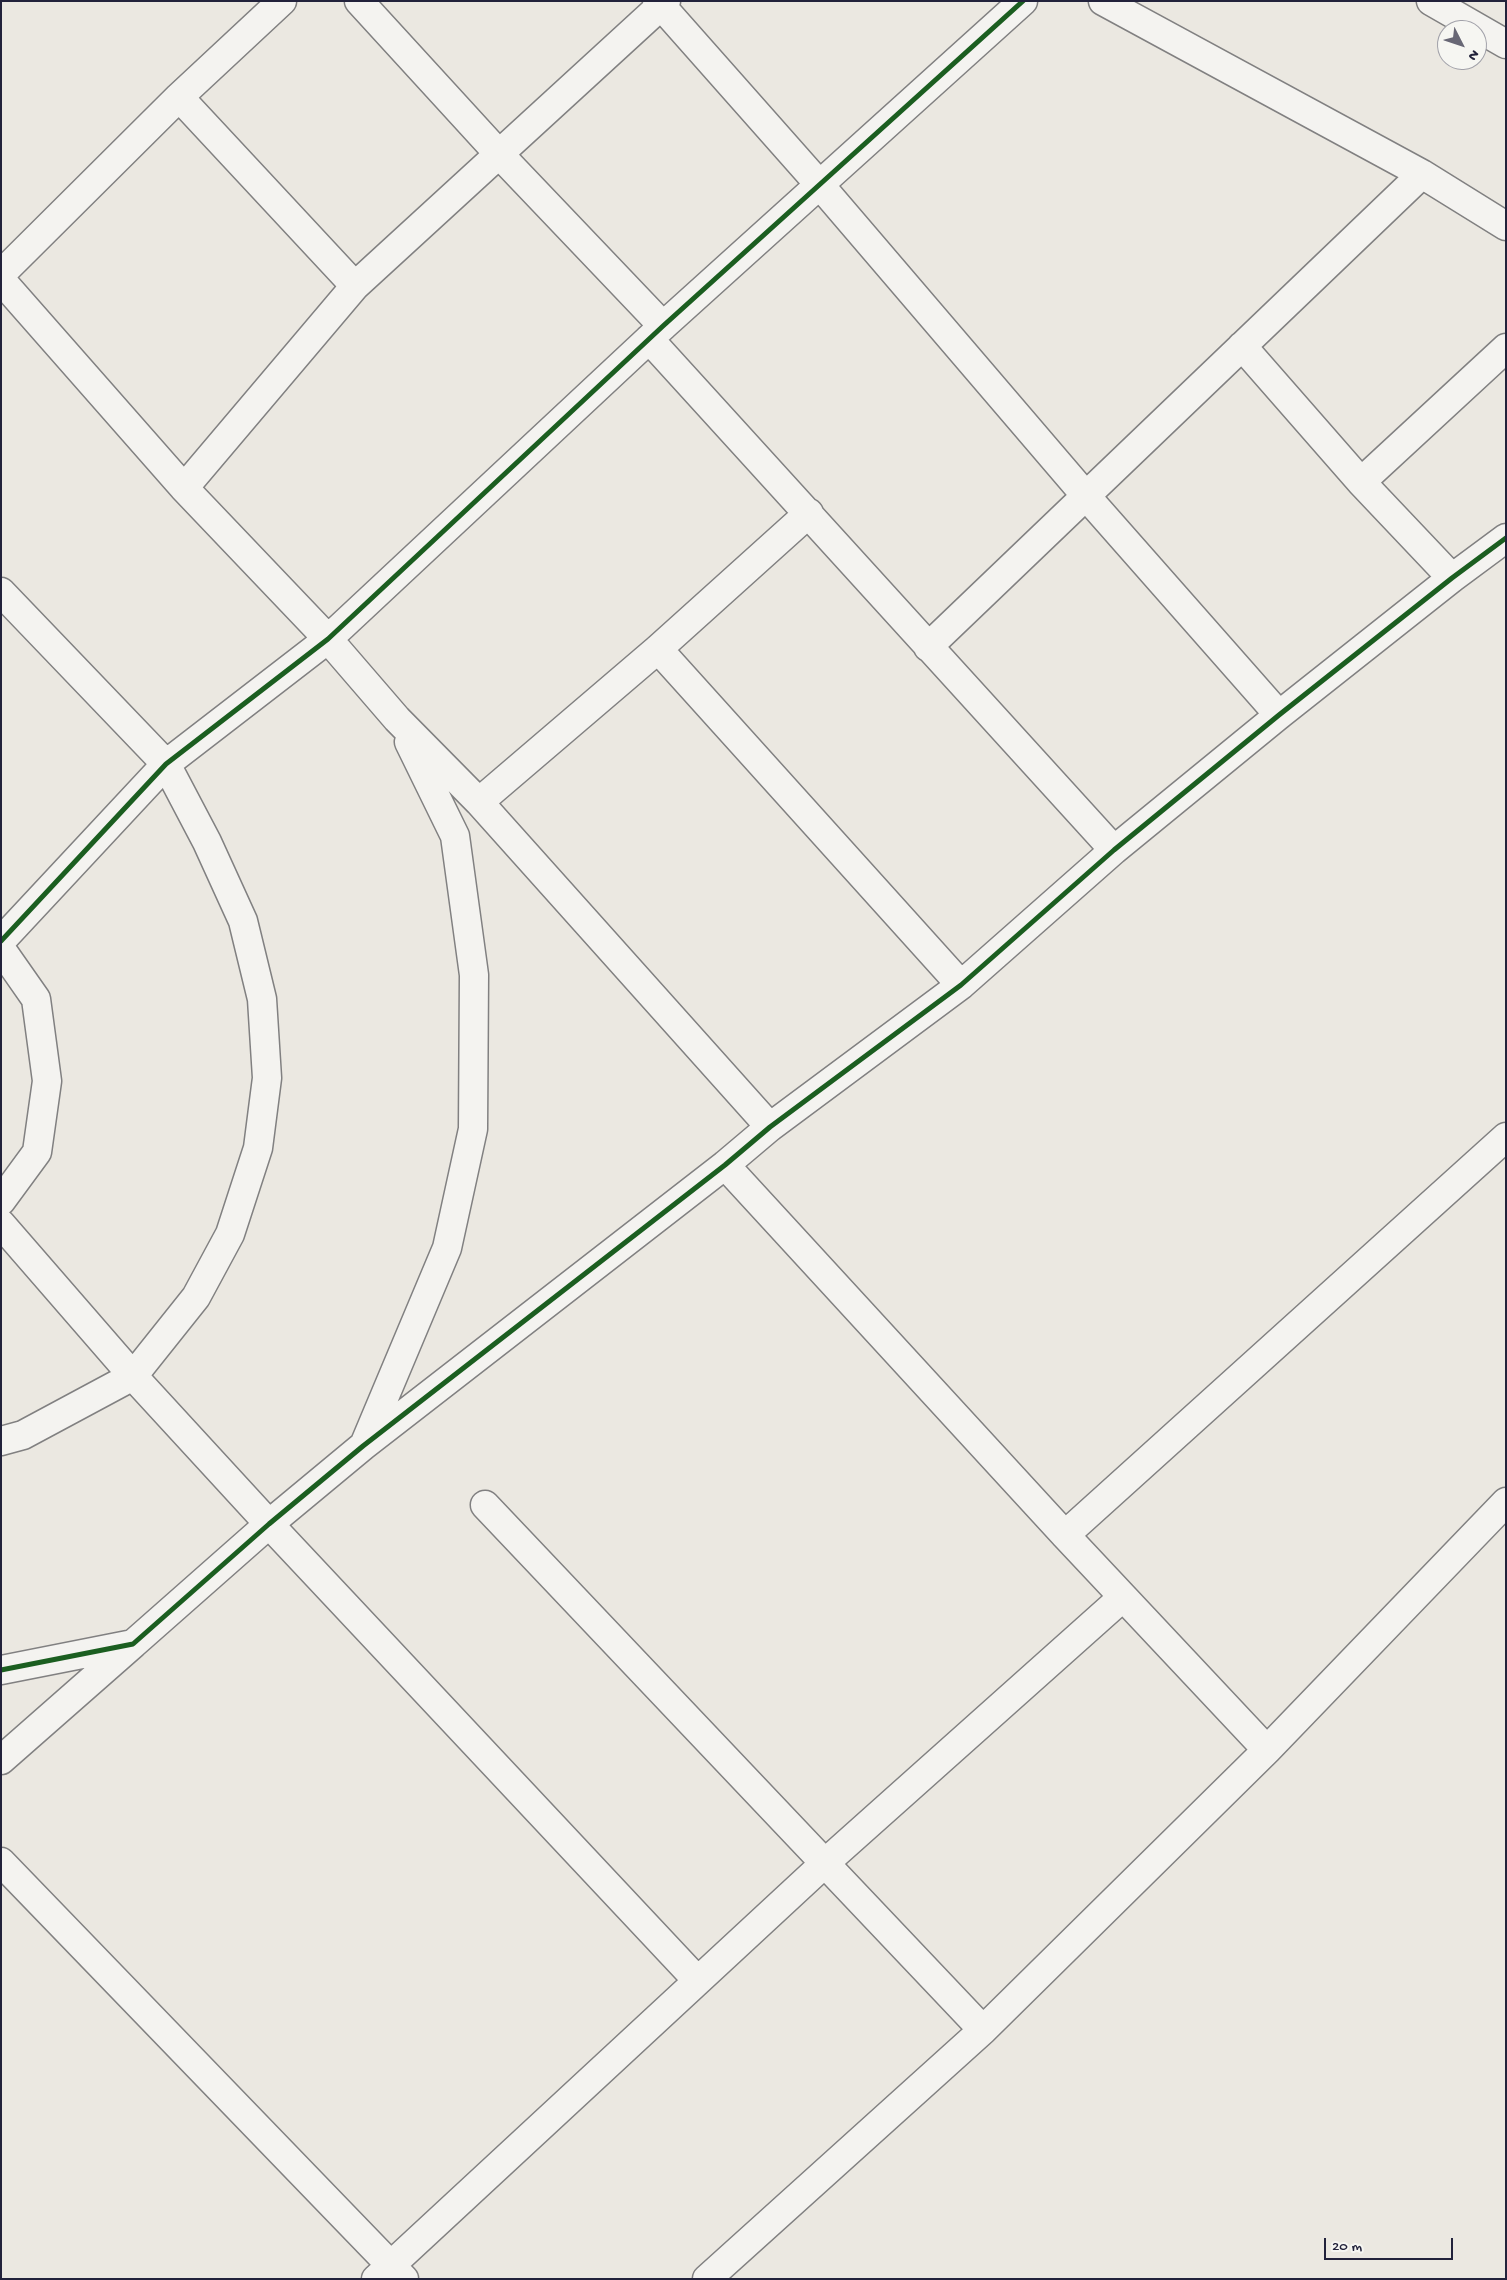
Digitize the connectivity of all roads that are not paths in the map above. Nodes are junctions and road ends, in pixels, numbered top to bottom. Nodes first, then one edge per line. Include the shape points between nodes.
1 (282, 1) edge
2 (359, 1) edge
3 (1024, 1) edge
4 (1103, 1) edge
5 (1431, 1) edge
6 (661, 3) edge
7 (1464, 9) edge
8 (1506, 44) edge
9 (179, 97) junction
10 (499, 154) junction
11 (1422, 174) junction
12 (819, 184) junction
13 (1506, 226) edge
14 (1, 274) edge
15 (1, 280) edge
16 (354, 286) junction
17 (656, 332) junction
18 (1242, 346) junction
19 (1506, 348) edge
20 (1361, 482) junction
21 (184, 488) junction
22 (1086, 496) junction
23 (809, 513) junction
24 (1506, 538) edge
25 (1452, 578) junction
26 (1, 592) edge
27 (328, 639) junction
28 (928, 647) junction
29 (658, 649) junction
30 (1279, 715) junction
31 (397, 719) junction
32 (166, 764) junction
33 (479, 802) junction
34 (1114, 850) junction
35 (1, 941) edge
36 (1, 949) edge
37 (961, 985) junction
38 (770, 1126) junction
39 (1506, 1137) edge
40 (725, 1164) junction
41 (1, 1201) edge
42 (1, 1224) edge
43 (133, 1376) junction
44 (1, 1441) edge
45 (363, 1446) junction
46 (1506, 1502) edge
47 (485, 1505) dead end
48 (269, 1524) junction
49 (1065, 1535) junction
50 (1123, 1597) junction
51 (133, 1644) junction
52 (1, 1670) edge
53 (1267, 1750) junction
54 (1, 1760) edge
55 (1, 1862) edge
56 (825, 1863) junction
57 (697, 1980) junction
58 (983, 2030) junction
59 (390, 2274) edge
60 (707, 2279) edge

1 - 9 street
2 - 10 street
3 - 12 street
4 - 11 street
5 - 7 street
6 - 10 street
6 - 12 street
7 - 8 street
9 - 14 street
9 - 16 street
10 - 16 street
10 - 17 street
11 - 13 street
11 - 18 street
12 - 17 street
12 - 22 street
15 - 21 street
16 - 21 street
17 - 23 street
17 - 27 street
18 - 20 street
18 - 22 street
19 - 20 street
20 - 25 street
21 - 27 street
22 - 28 street
22 - 30 street
23 - 28 street
23 - 29 street
24 - 25 street
25 - 30 street
26 - 32 street
27 - 31 street
27 - 32 street
28 - 34 street
29 - 33 street
29 - 37 street
30 - 34 street
31 - 33 street
31 - 45 street via 455,836 474,975 473,1129 447,1248
32 - 35 street
32 - 43 street via 208,842 243,921 262,999 267,1078 258,1148 230,1234 196,1297
33 - 38 street
34 - 37 street
36 - 41 street via 36,999 47,1081 37,1152
37 - 38 street
38 - 40 street
39 - 49 street
40 - 45 street
40 - 49 street
42 - 43 street
43 - 44 street via 31,1431
43 - 48 street
45 - 48 street
46 - 53 street
47 - 56 street
48 - 51 street
48 - 57 street
49 - 50 street
50 - 53 street
50 - 56 street
51 - 52 street
51 - 54 street
53 - 58 street
55 - 59 street
56 - 57 street
56 - 58 street
57 - 59 street
58 - 60 street

